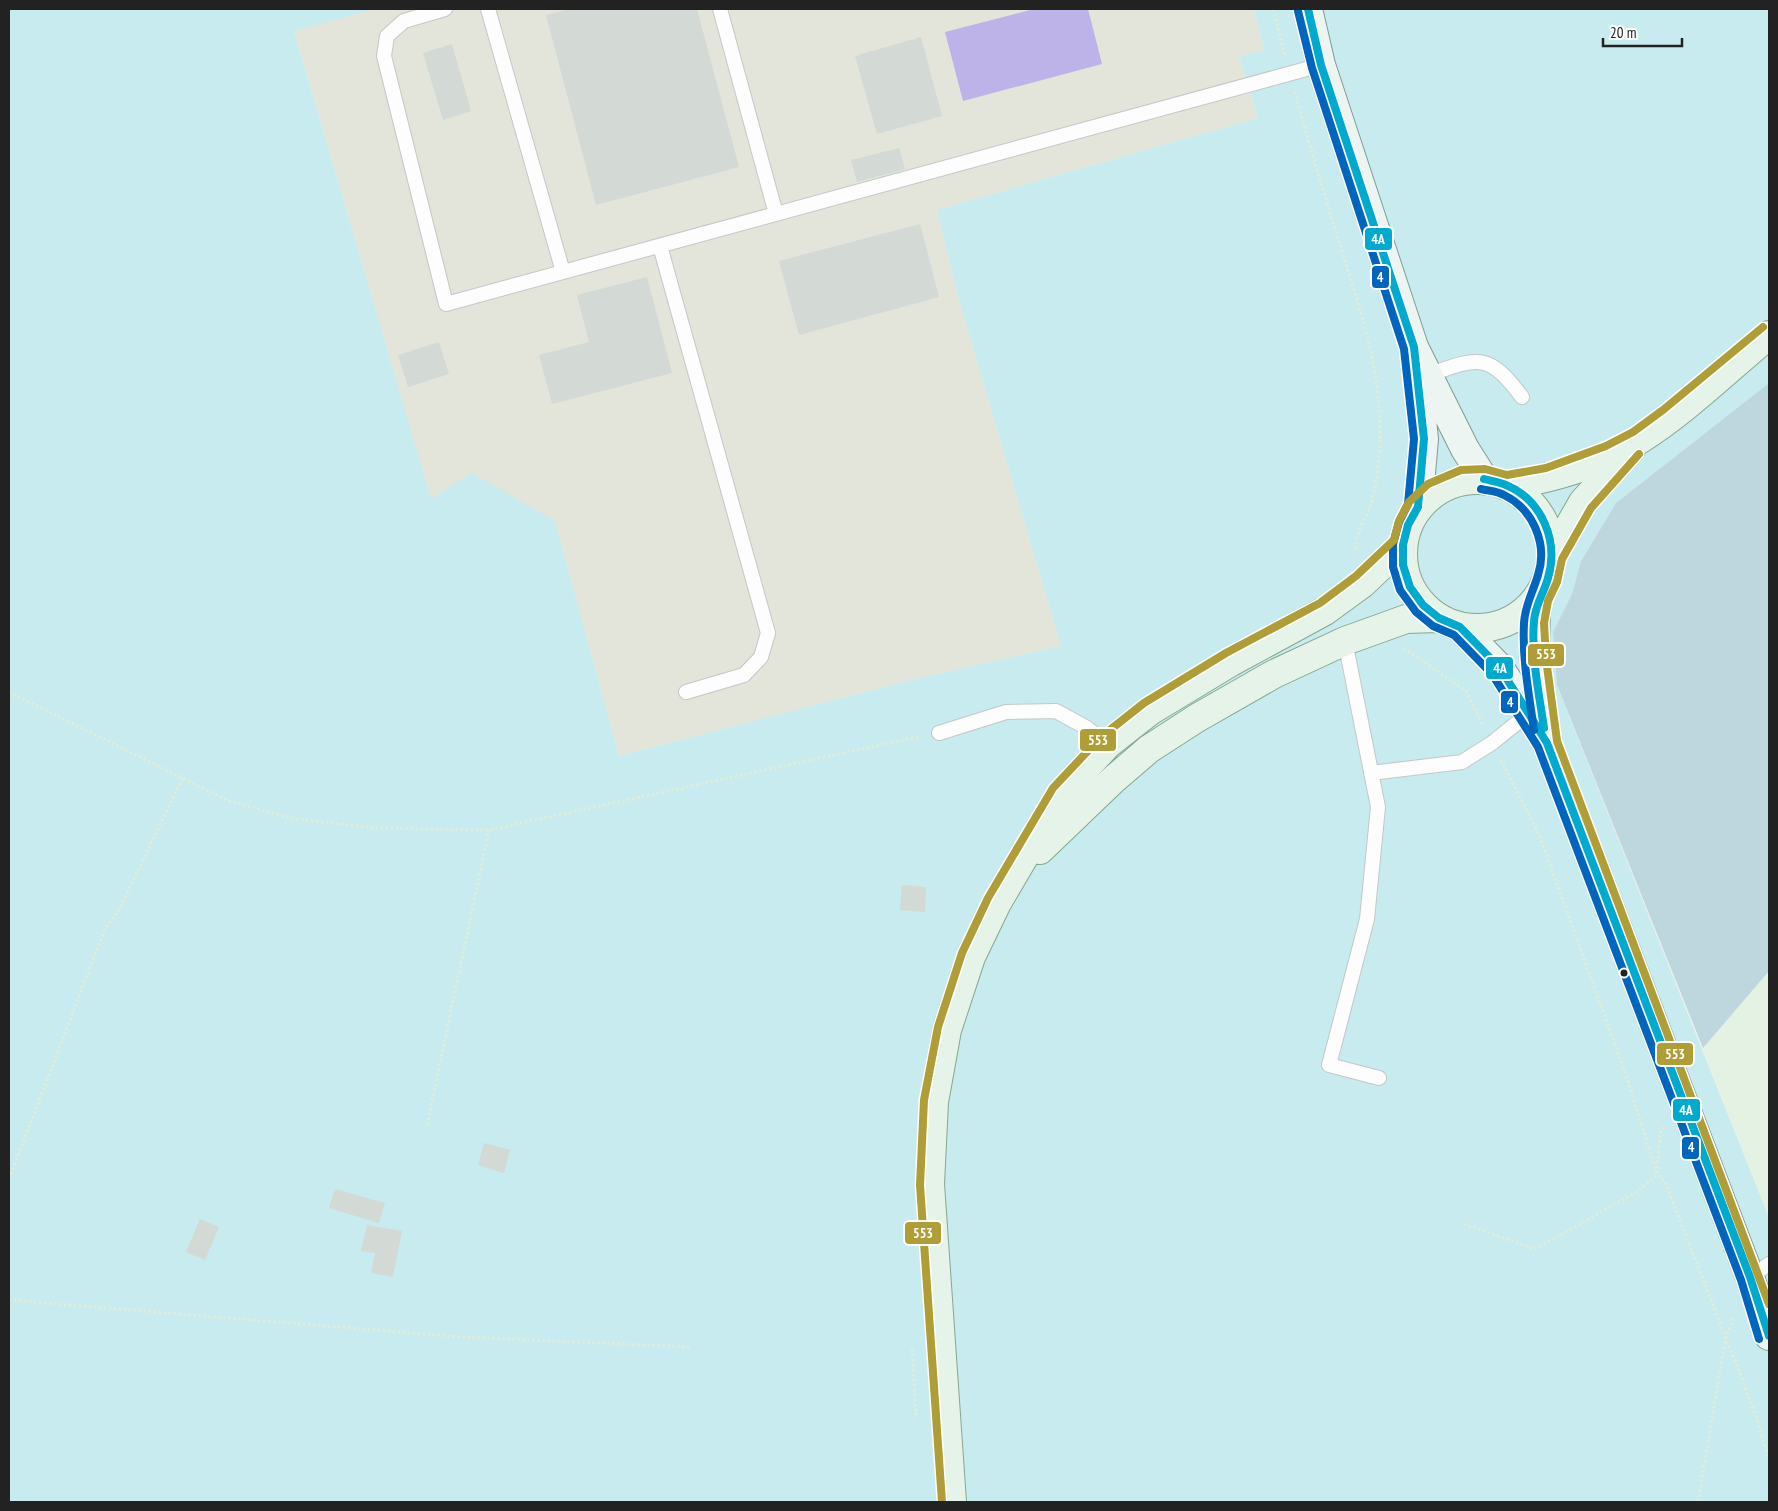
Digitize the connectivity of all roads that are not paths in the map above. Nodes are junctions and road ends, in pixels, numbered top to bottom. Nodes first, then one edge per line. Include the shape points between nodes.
1 (445, 9) edge
2 (488, 9) edge
3 (720, 9) edge
4 (1308, 9) edge
5 (1321, 65) junction
6 (776, 214) junction
7 (660, 246) junction
8 (563, 272) junction
9 (1769, 335) edge
10 (1414, 347) junction
11 (1428, 375) junction
12 (1522, 397) dead end
13 (1638, 440) junction
14 (1495, 482) junction
15 (1418, 508) junction
16 (1403, 545) junction
17 (1552, 556) junction
18 (1538, 598) junction
19 (1449, 622) junction
20 (1345, 641) junction
21 (686, 692) dead end
22 (1528, 714) junction
23 (939, 733) road end
24 (1108, 744) junction
25 (1547, 744) junction
26 (1372, 773) junction
27 (1016, 874) junction
28 (1379, 1078) dead end
29 (1760, 1271) edge
30 (1769, 1336) edge
31 (952, 1502) edge

1 - 8 lane via 404,21 387,36 384,56 446,304
2 - 8 lane
3 - 6 lane
4 - 5 street
5 - 6 lane
5 - 10 street
6 - 7 lane
7 - 8 lane
7 - 21 lane via 768,633 761,656 744,675
9 - 13 main road
10 - 11 street
10 - 15 street via 1424,439
11 - 12 lane via 1464,362 1490,363 1505,374
11 - 14 street via 1465,449
13 - 14 main road via 1610,455 1549,478
13 - 17 main road via 1583,502
14 - 15 main road via 1451,484
14 - 17 main road via 1525,496 1540,513 1549,534
15 - 16 main road via 1408,525
16 - 19 main road via 1403,565 1410,587 1422,605
16 - 24 main road via 1362,584 1325,611 1150,711
17 - 18 main road via 1548,578
18 - 19 main road via 1522,614 1502,624 1481,629
18 - 25 street via 1534,622 1536,660
19 - 20 main road via 1406,619
19 - 22 street via 1500,668
20 - 26 lane
20 - 27 main road via 1274,674 1149,749
22 - 25 street
22 - 26 lane via 1462,762
23 - 24 lane via 1006,712 1056,711
24 - 27 main road via 1061,794
25 - 29 street via 1681,1098
26 - 28 lane via 1378,807 1367,919 1330,1065
27 - 31 main road via 997,903 971,958 947,1030 934,1102 930,1184
29 - 30 street

